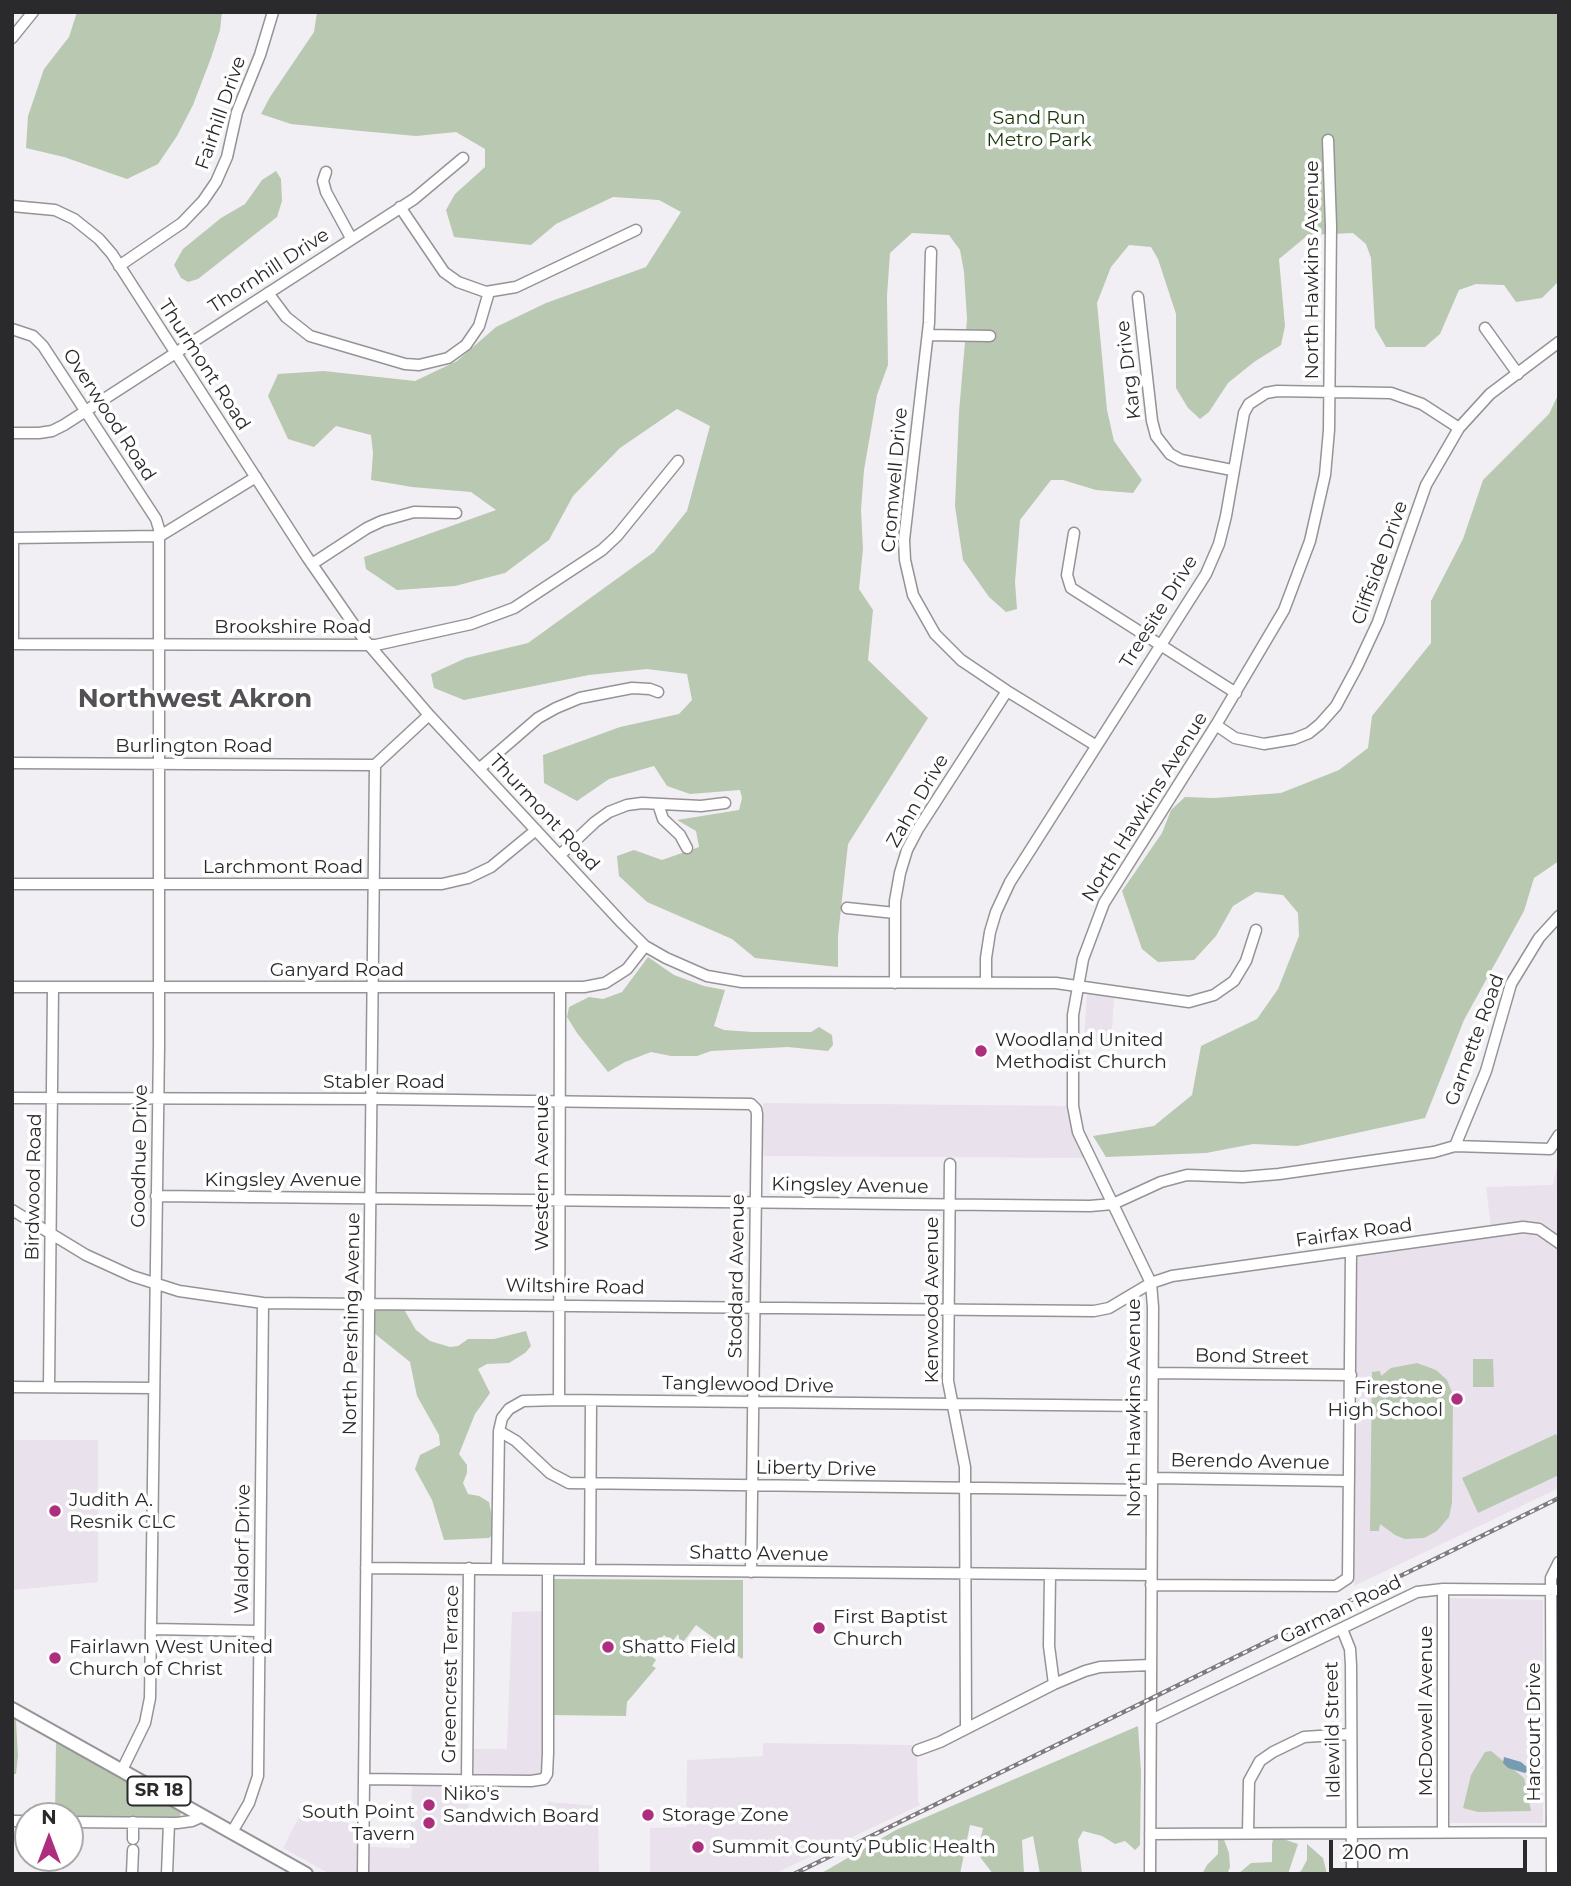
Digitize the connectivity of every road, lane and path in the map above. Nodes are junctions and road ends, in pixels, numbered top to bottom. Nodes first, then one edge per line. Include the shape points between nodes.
1 (33, 12) edge
2 (273, 12) edge
3 (12, 38) edge
4 (1328, 140) dead end
5 (463, 158) dead end
6 (326, 172) dead end
7 (12, 206) edge
8 (400, 207) junction
9 (636, 230) dead end
10 (351, 238) junction
11 (932, 252) dead end
12 (119, 266) junction
13 (489, 292) junction
14 (268, 293) junction
15 (1138, 297) dead end
16 (1485, 328) dead end
17 (12, 329) edge
18 (928, 335) junction
19 (990, 337) dead end
20 (1559, 342) edge
21 (176, 353) junction
22 (1518, 374) junction
23 (1330, 391) junction
24 (86, 411) junction
25 (1459, 428) junction
26 (12, 433) edge
27 (678, 461) dead end
28 (1232, 470) junction
29 (256, 477) junction
30 (456, 513) dead end
31 (1074, 533) dead end
32 (160, 536) junction
33 (13, 538) edge
34 (312, 564) junction
35 (13, 644) edge
36 (161, 645) junction
37 (368, 645) junction
38 (1160, 645) junction
39 (1007, 691) junction
40 (659, 692) dead end
41 (1236, 693) junction
42 (429, 715) junction
43 (1216, 725) junction
44 (1096, 744) junction
45 (159, 763) junction
46 (12, 764) edge
47 (375, 765) junction
48 (479, 769) junction
49 (725, 803) dead end
50 (658, 804) junction
51 (536, 830) junction
52 (687, 848) dead end
53 (560, 855) junction
54 (12, 884) edge
55 (159, 884) junction
56 (374, 885) junction
57 (847, 908) dead end
58 (895, 913) junction
59 (1559, 916) edge
60 (1256, 930) dead end
61 (645, 946) junction
62 (895, 983) junction
63 (986, 983) junction
64 (1078, 984) junction
65 (12, 987) edge
66 (53, 987) junction
67 (160, 987) junction
68 (374, 988) junction
69 (560, 989) junction
70 (12, 1098) edge
71 (53, 1098) junction
72 (158, 1099) junction
73 (373, 1099) junction
74 (559, 1102) junction
75 (754, 1107) joint
76 (1559, 1135) edge
77 (1455, 1146) junction
78 (950, 1164) dead end
79 (156, 1196) junction
80 (371, 1198) junction
81 (560, 1200) junction
82 (756, 1202) junction
83 (949, 1204) junction
84 (1113, 1204) junction
85 (12, 1210) edge
86 (51, 1233) junction
87 (1559, 1243) edge
88 (1351, 1252) junction
89 (1151, 1283) junction
90 (155, 1284) junction
91 (263, 1303) junction
92 (370, 1303) junction
93 (560, 1305) junction
94 (754, 1307) junction
95 (948, 1309) junction
96 (1153, 1373) junction
97 (1351, 1375) junction
98 (12, 1387) edge
99 (49, 1387) junction
100 (154, 1388) junction
101 (559, 1400) junction
102 (591, 1401) junction
103 (752, 1402) junction
104 (951, 1404) junction
105 (1152, 1406) junction
106 (499, 1431) junction
107 (1152, 1479) junction
108 (1349, 1481) junction
109 (590, 1484) junction
110 (752, 1486) junction
111 (965, 1488) junction
112 (1152, 1490) junction
113 (1559, 1562) edge
114 (366, 1568) junction
115 (469, 1569) junction
116 (497, 1569) junction
117 (548, 1570) junction
118 (590, 1570) junction
119 (751, 1572) junction
120 (964, 1574) junction
121 (1050, 1576) junction
122 (1152, 1580) junction
123 (1443, 1589) junction
124 (1555, 1589) edge
125 (152, 1629) junction
126 (1342, 1629) junction
127 (259, 1631) junction
128 (1151, 1665) junction
129 (1054, 1684) junction
130 (12, 1709) edge
131 (1151, 1720) junction
132 (965, 1728) junction
133 (1350, 1734) junction
134 (918, 1750) dead end
135 (122, 1770) junction
136 (364, 1779) junction
137 (467, 1781) junction
138 (203, 1816) junction
139 (84, 1822) edge
140 (133, 1822) junction
141 (169, 1823) junction
142 (232, 1832) junction
143 (1248, 1832) junction
144 (1443, 1832) junction
145 (1552, 1832) junction
146 (1352, 1833) junction
147 (1150, 1834) junction
148 (132, 1874) edge
149 (167, 1874) edge
150 (306, 1874) edge
151 (363, 1874) edge
152 (1150, 1874) edge
153 (1352, 1874) edge
154 (1552, 1874) edge

1 - 3 street
2 - 12 street, Fairhill Drive via 216,182 182,223
4 - 23 street, North Hawkins Avenue
5 - 8 street, Thornhill Drive
6 - 10 street via 326,192
7 - 12 street, Thurmont Road via 55,210 74,219 99,239
8 - 10 street, Thornhill Drive
8 - 13 street via 444,272 467,287
9 - 13 street via 516,287
10 - 14 street, Thornhill Drive
11 - 18 street, Cromwell Drive
12 - 21 street, Thurmont Road
13 - 14 street via 479,326 466,345 439,362 419,365 310,336 286,317
14 - 21 street, Thornhill Drive
15 - 28 street, Karg Drive via 1156,436 1181,460
16 - 22 street
17 - 24 street, Overwood Road via 33,336 43,346
18 - 19 street
18 - 39 street, Cromwell Drive via 904,532 908,578 918,605 940,639 961,660
20 - 22 street, Cliffside Drive
21 - 24 street, Thornhill Drive
21 - 29 street, Thurmont Road
22 - 25 street, Cliffside Drive via 1490,394
23 - 25 street, Treesite Drive via 1407,397
23 - 28 street, Treesite Drive via 1277,391 1249,404
23 - 41 street, North Hawkins Avenue via 1325,475 1310,541 1284,610
24 - 26 street, Thornhill Drive via 52,430
24 - 32 street, Overwood Road via 156,519
25 - 43 street, Cliffside Drive via 1426,485 1378,622 1336,706 1309,733 1276,744 1235,737
27 - 37 street, Brookshire Road via 602,550 514,608 471,625
28 - 38 street, Treesite Drive via 1219,544 1206,574
29 - 32 street
29 - 34 street, Thurmont Road
30 - 34 street via 414,512 383,521
31 - 38 street via 1067,575 1071,588
32 - 33 street
32 - 36 street, Goodhue Drive
33 - 35 street
34 - 37 street, Thurmont Road
35 - 36 street, Brookshire Road
36 - 37 street, Brookshire Road
36 - 45 street, Goodhue Drive
37 - 42 street, Thurmont Road
38 - 41 street
38 - 44 street, Treesite Drive
39 - 44 street, Cromwell Drive
39 - 58 street, Zahn Drive via 910,844 900,873
40 - 48 street via 632,688 580,698 556,708
41 - 43 street, North Hawkins Avenue
42 - 47 street
42 - 48 street, Thurmont Road
43 - 64 street, North Hawkins Avenue via 1104,903
44 - 63 street, Treesite Drive via 1002,897 988,943
45 - 46 street, Burlington Road
45 - 47 street, Burlington Road
45 - 55 street, Goodhue Drive
47 - 56 street, North Pershing Avenue
48 - 51 street, Thurmont Road
49 - 50 street
50 - 52 street via 663,818
50 - 53 street via 627,805 609,812
51 - 53 street, Thurmont Road
51 - 56 street, Larchmont Road via 491,867 468,878 442,884
53 - 61 street, Thurmont Road
54 - 55 street, Larchmont Road
55 - 56 street, Larchmont Road
55 - 67 street, Goodhue Drive
56 - 68 street, North Pershing Avenue
57 - 58 street
58 - 62 street, Zahn Drive
59 - 77 street, Garnette Road via 1539,938 1511,984 1486,1070
60 - 64 street, Thurmont Road via 1234,981 1199,1001
61 - 62 street, Thurmont Road via 686,968 727,980
61 - 69 street, Ganyard Road via 627,970 610,981
62 - 63 street, Thurmont Road
63 - 64 street, Thurmont Road
64 - 84 street, North Hawkins Avenue via 1072,1035 1074,1115 1081,1143
65 - 66 street, Ganyard Road
66 - 67 street, Ganyard Road
66 - 71 street, Birdwood Road
67 - 68 street, Ganyard Road
67 - 72 street, Goodhue Drive
68 - 69 street, Ganyard Road
68 - 73 street, North Pershing Avenue
69 - 74 street, Western Avenue
70 - 71 street, Stabler Road
71 - 72 street, Stabler Road
71 - 86 street, Birdwood Road
72 - 73 street, Stabler Road
72 - 79 street, Goodhue Drive
73 - 74 street, Stabler Road
73 - 80 street, North Pershing Avenue
74 - 75 street, Stabler Road via 746,1103
74 - 81 street, Western Avenue
75 - 82 street, Stoddard Avenue
76 - 77 street, Kingsley Avenue via 1550,1149
77 - 84 street, Kingsley Avenue via 1279,1174 1187,1175
78 - 83 street, Kenwood Avenue
79 - 80 street, Kingsley Avenue
79 - 90 street, Goodhue Drive
80 - 81 street, Kingsley Avenue
80 - 92 street, North Pershing Avenue
81 - 82 street, Kingsley Avenue
81 - 93 street, Western Avenue
82 - 83 street, Kingsley Avenue
82 - 94 street, Stoddard Avenue
83 - 84 street, Kingsley Avenue
83 - 95 street, Kenwood Avenue
84 - 89 street, North Hawkins Avenue
85 - 86 street, Wiltshire Road
86 - 90 street, Wiltshire Road via 103,1263
86 - 99 street, Birdwood Road
87 - 88 street, Fairfax Road via 1539,1229 1523,1227
88 - 89 street, Fairfax Road via 1172,1276
88 - 97 street
89 - 95 street, Wiltshire Road via 1119,1303 1094,1311
89 - 96 street, North Hawkins Avenue
90 - 91 street, Wiltshire Road via 203,1296
90 - 100 street, Goodhue Drive
91 - 92 street, Wiltshire Road
91 - 127 street, Waldorf Drive
92 - 93 street, Wiltshire Road
92 - 114 street, North Pershing Avenue
93 - 94 street, Wiltshire Road
93 - 101 street, Western Avenue
94 - 95 street, Wiltshire Road
94 - 103 street, Stoddard Avenue
95 - 104 street, Kenwood Avenue
96 - 97 street, Bond Street
96 - 105 street, North Hawkins Avenue
97 - 108 street
98 - 99 street
99 - 100 street
100 - 125 street, Goodhue Drive
101 - 102 street, Tanglewood Drive
101 - 106 street, Tanglewood Drive via 515,1404 502,1418
102 - 103 street, Tanglewood Drive
102 - 109 street
103 - 104 street, Tanglewood Drive
103 - 110 street, Stoddard Avenue
104 - 105 street, Tanglewood Drive
104 - 111 street, Kenwood Avenue via 963,1452
105 - 107 street, North Hawkins Avenue
106 - 109 street, Liberty Drive via 558,1479
106 - 116 street
107 - 108 street, Berendo Avenue
107 - 112 street, North Hawkins Avenue
108 - 122 street, Shatto Avenue via 1348,1578 1336,1586
109 - 110 street, Liberty Drive
109 - 118 street
110 - 111 street, Liberty Drive
110 - 119 street, Stoddard Avenue
111 - 112 street, Liberty Drive
111 - 120 street, Kenwood Avenue
112 - 122 street, North Hawkins Avenue
113 - 124 street, Harcourt Drive via 1551,1578
114 - 115 street, Shatto Avenue
114 - 136 street, North Pershing Avenue
115 - 116 street, Shatto Avenue
115 - 137 street, Greencrest Terrace
116 - 117 street, Shatto Avenue
117 - 118 street, Shatto Avenue
117 - 137 street via 547,1774 535,1781
118 - 119 street, Shatto Avenue
119 - 120 street, Shatto Avenue
120 - 121 street, Shatto Avenue
120 - 132 street, Kenwood Avenue
121 - 122 street, Shatto Avenue
121 - 129 street via 1049,1646
122 - 128 street, North Hawkins Avenue
123 - 124 street, Garman Road
123 - 126 street, Garman Road via 1417,1592
123 - 144 street, McDowell Avenue
124 - 145 street, Harcourt Drive
125 - 127 street
125 - 135 street, Goodhue Drive via 148,1713
126 - 131 street, Garman Road
126 - 133 street, Idlewild Street via 1350,1649
127 - 142 street, Waldorf Drive via 258,1776
128 - 129 street via 1100,1667
128 - 131 street, North Hawkins Avenue
129 - 132 street
130 - 135 main road, SR 18
131 - 147 street, North Hawkins Avenue
132 - 134 street
133 - 143 street via 1304,1737 1260,1761 1249,1781
133 - 146 street, Idlewild Street
135 - 138 main road, SR 18
136 - 137 street
136 - 151 street, North Pershing Avenue
138 - 141 street
138 - 142 main road, SR 18
139 - 140 street
140 - 141 street
140 - 148 street
141 - 149 street
142 - 150 main road, SR 18
143 - 146 street
143 - 147 street
144 - 145 street
144 - 146 street
145 - 154 street, Harcourt Drive
146 - 153 street, Idlewild Street
147 - 152 street, North Hawkins Avenue

